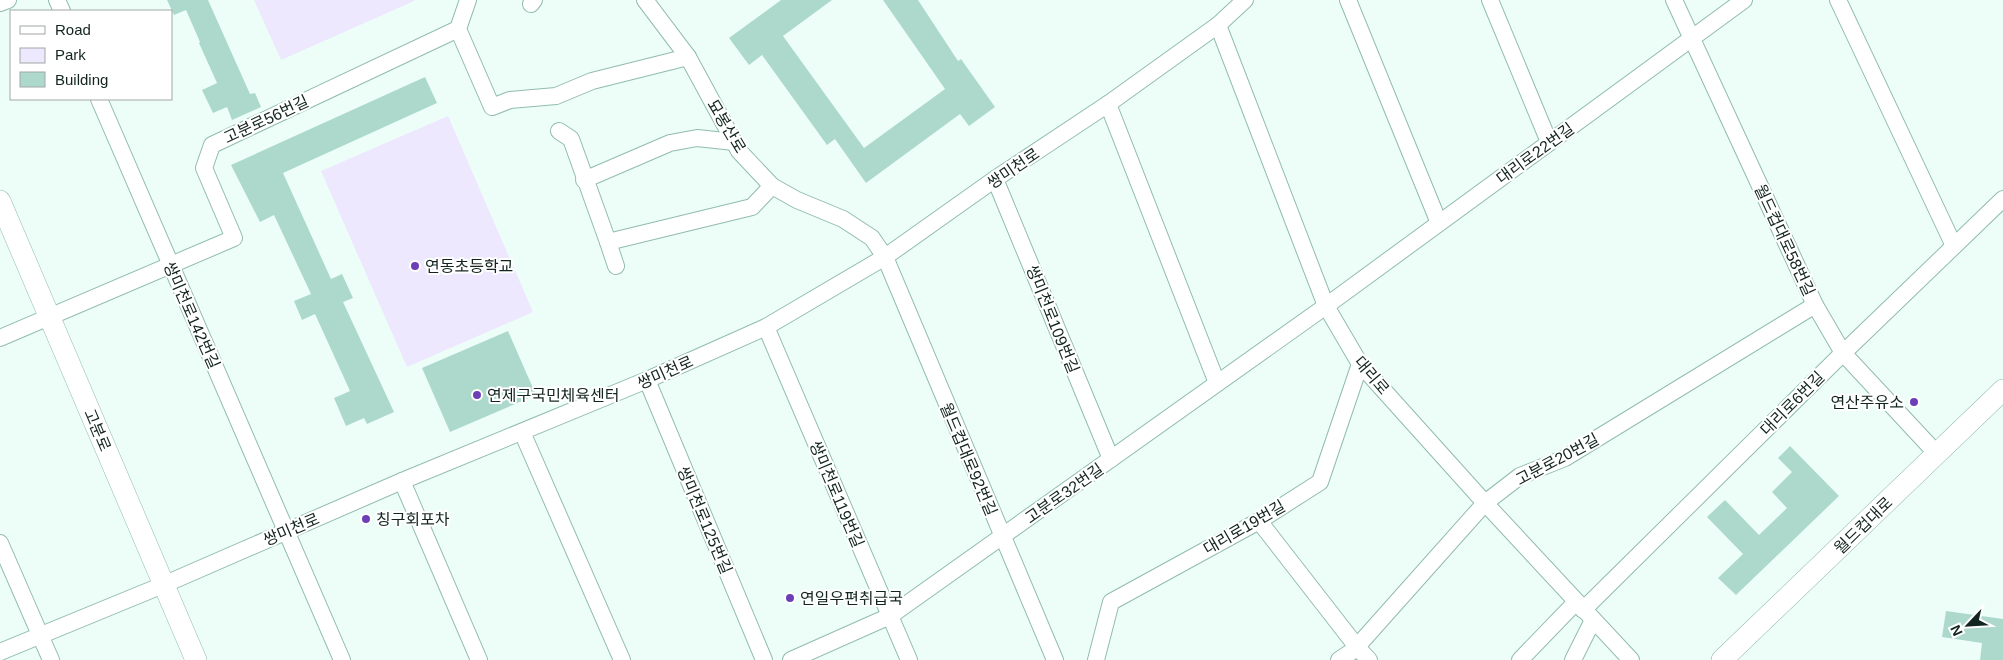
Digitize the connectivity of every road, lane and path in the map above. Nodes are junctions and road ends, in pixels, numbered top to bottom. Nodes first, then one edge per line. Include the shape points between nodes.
1 (8, 0) edge
2 (468, 0) edge
3 (645, 0) edge
4 (1245, 0) edge
5 (1348, 0) edge
6 (1490, 0) edge
7 (1674, 0) edge
8 (1744, 0) edge
9 (1838, 0) edge
10 (0, 3) edge
11 (1218, 24) junction
12 (458, 29) junction
13 (1692, 38) junction
14 (688, 57) junction
15 (99, 100) edge
16 (1108, 104) junction
17 (559, 131) dead end
18 (734, 142) junction
19 (1549, 142) junction
20 (995, 179) junction
21 (584, 180) junction
22 (772, 186) junction
23 (2003, 199) edge
24 (0, 201) edge
25 (1439, 223) junction
26 (608, 242) junction
27 (1954, 246) junction
28 (885, 257) junction
29 (170, 266) junction
30 (616, 266) dead end
31 (1815, 305) junction
32 (1326, 306) junction
33 (49, 316) junction
34 (766, 328) junction
35 (0, 338) edge
36 (1843, 353) junction
37 (1360, 364) junction
38 (646, 380) junction
39 (1217, 383) junction
40 (2003, 390) edge
41 (522, 432) junction
42 (1937, 454) junction
43 (1111, 459) junction
44 (402, 481) junction
45 (1485, 503) junction
46 (1259, 521) junction
47 (287, 530) junction
48 (1002, 537) junction
49 (0, 543) edge
50 (164, 584) junction
51 (1584, 610) junction
52 (890, 616) junction
53 (40, 635) junction
54 (1357, 647) junction
55 (0, 652) edge
56 (51, 660) edge
57 (196, 660) edge
58 (342, 660) edge
59 (479, 660) edge
60 (622, 660) edge
61 (764, 660) edge
62 (791, 660) edge
63 (909, 660) edge
64 (1055, 660) edge
65 (1096, 660) edge
66 (1339, 660) edge
67 (1369, 660) edge
68 (1520, 660) edge
69 (1573, 660) edge
70 (1631, 660) edge
71 (1722, 660) edge

1 - 10 street
2 - 12 street
3 - 14 street, 묘봉산로
4 - 11 street, 쌍미천로
5 - 25 street
6 - 19 street
7 - 13 street, 월드컵대로58번길
8 - 13 street, 대리로22번길
9 - 27 street
11 - 16 street, 쌍미천로
11 - 32 street, 대리로
12 - 14 street via 492,107 510,100 556,96 592,80
12 - 29 street, 고분로56번길 via 212,145 204,168 234,238
13 - 19 street, 대리로22번길
13 - 31 street, 월드컵대로58번길
14 - 18 street, 묘봉산로
15 - 29 street, 쌍미천로142번길
16 - 20 street, 쌍미천로
16 - 39 street
17 - 21 street via 571,139
18 - 21 street via 697,138 670,143
18 - 22 street, 묘봉산로
19 - 25 street, 대리로22번길
20 - 28 street, 쌍미천로
20 - 43 street, 쌍미천로109번길
21 - 26 street
22 - 26 street via 752,207
22 - 28 street, 묘봉산로 via 843,218 872,238
23 - 27 street, 대리로6번길
24 - 33 main road, 고분로
25 - 32 street, 대리로22번길
26 - 30 street
27 - 36 street, 대리로6번길
28 - 34 street, 쌍미천로
28 - 48 street, 월드컵대로92번길
29 - 33 street, 고분로56번길
29 - 47 street, 쌍미천로142번길
31 - 36 street, 월드컵대로58번길
31 - 45 street, 고분로20번길 via 1564,458 1520,476
32 - 37 street, 대리로
32 - 39 street, 고분로32번길
33 - 35 street, 고분로56번길
33 - 50 main road, 고분로
34 - 38 street, 쌍미천로
34 - 52 street, 쌍미천로119번길
36 - 42 street, 월드컵대로58번길
36 - 51 street, 대리로6번길
37 - 45 street, 대리로
37 - 46 street, 대리로19번길 via 1320,482
38 - 41 street, 쌍미천로
38 - 61 street, 쌍미천로125번길
39 - 43 street, 고분로32번길
40 - 42 main road, 월드컵대로
41 - 44 street, 쌍미천로
41 - 60 street
42 - 71 main road, 월드컵대로
43 - 48 street, 고분로32번길
44 - 47 street, 쌍미천로
44 - 59 street
45 - 51 street, 대리로
45 - 54 street, 고분로20번길
46 - 54 street
46 - 65 street, 대리로19번길 via 1111,602
47 - 50 street, 쌍미천로
47 - 58 street, 쌍미천로142번길
48 - 52 street, 고분로32번길
48 - 64 street, 월드컵대로92번길
49 - 53 street
50 - 53 street, 쌍미천로
50 - 57 main road, 고분로
51 - 68 street, 대리로6번길
51 - 69 street
51 - 70 street, 대리로
52 - 62 street, 고분로32번길
52 - 63 street, 쌍미천로119번길
53 - 55 street, 쌍미천로
53 - 56 street
54 - 66 street, 고분로20번길
54 - 67 street

